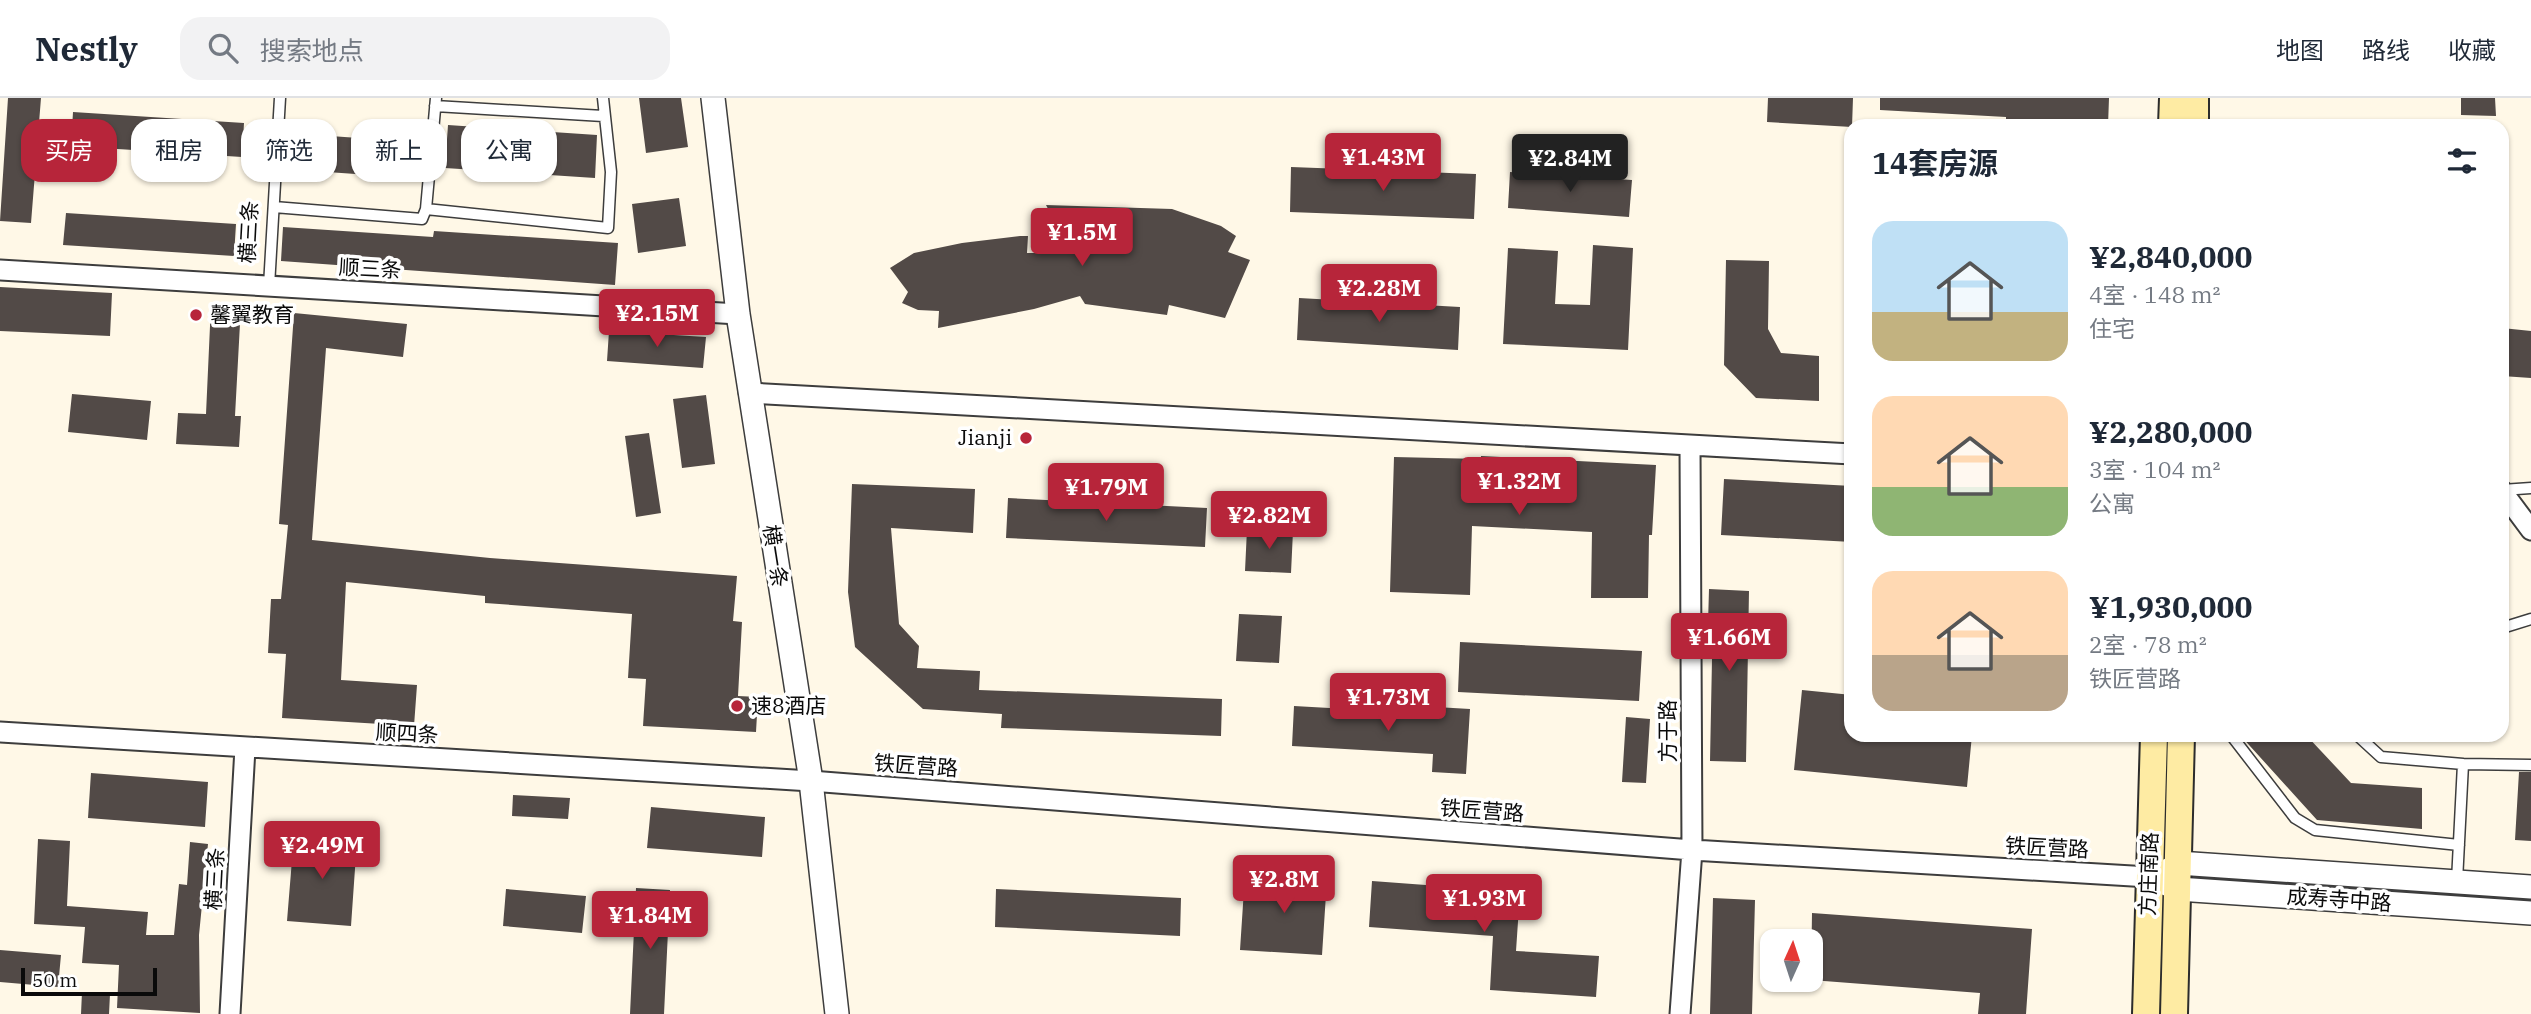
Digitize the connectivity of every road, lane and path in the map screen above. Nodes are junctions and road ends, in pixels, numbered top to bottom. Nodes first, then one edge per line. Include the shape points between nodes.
1 (280, 98) edge
2 (603, 98) edge
3 (713, 98) edge
4 (2173, 98) edge
5 (2195, 98) edge
6 (436, 102) edge
7 (603, 116) junction
8 (2172, 119) edge
9 (2195, 119) edge
10 (274, 207) junction
11 (426, 209) junction
12 (0, 270) edge
13 (269, 286) junction
14 (738, 314) junction
15 (749, 393) junction
16 (1690, 446) junction
17 (1844, 454) edge
18 (2531, 488) edge
19 (2509, 490) edge
20 (2509, 500) edge
21 (2531, 530) edge
22 (2531, 619) edge
23 (2509, 626) edge
24 (0, 732) edge
25 (2154, 742) edge
26 (2181, 742) edge
27 (2236, 742) edge
28 (2365, 742) edge
29 (245, 748) junction
30 (2463, 764) junction
31 (2531, 765) edge
32 (811, 781) junction
33 (2459, 845) junction
34 (1692, 850) junction
35 (2178, 876) junction
36 (2149, 877) junction
37 (2456, 882) junction
38 (2531, 887) edge
39 (2531, 913) edge
40 (230, 1014) edge
41 (837, 1014) edge
42 (1680, 1014) edge
43 (2146, 1014) edge
44 (2174, 1014) edge

1 - 10 lane, 横三条
2 - 7 lane
3 - 14 street, 横一条
4 - 8 main road
5 - 9 main road
6 - 7 lane
6 - 11 lane
7 - 11 lane via 611,172 608,228
10 - 11 lane via 422,219
10 - 13 lane, 横三条
12 - 13 street, 顺三条
13 - 14 street, 顺三条
14 - 15 street, 横一条
15 - 16 street
15 - 32 street, 横一条
16 - 17 street
16 - 34 street, 方于路
18 - 19 lane
20 - 21 street
22 - 23 lane
24 - 29 street, 顺四条
25 - 36 main road, 方庄南路
26 - 35 main road, 方庄南路
27 - 33 lane via 2295,818 2315,830
28 - 30 lane via 2381,757
29 - 32 street, 顺四条
29 - 40 street, 横三条
30 - 31 lane
30 - 33 lane
32 - 34 street, 铁匠营路
32 - 41 street, 横一条
33 - 37 lane
34 - 36 street, 铁匠营路
34 - 42 street, 方于路
35 - 36 street, 成寿寺中路
35 - 37 street, 成寿寺中路
35 - 39 street, 成寿寺中路
35 - 44 main road, 方庄南路
36 - 43 main road, 方庄南路
37 - 38 street, 成寿寺中路

